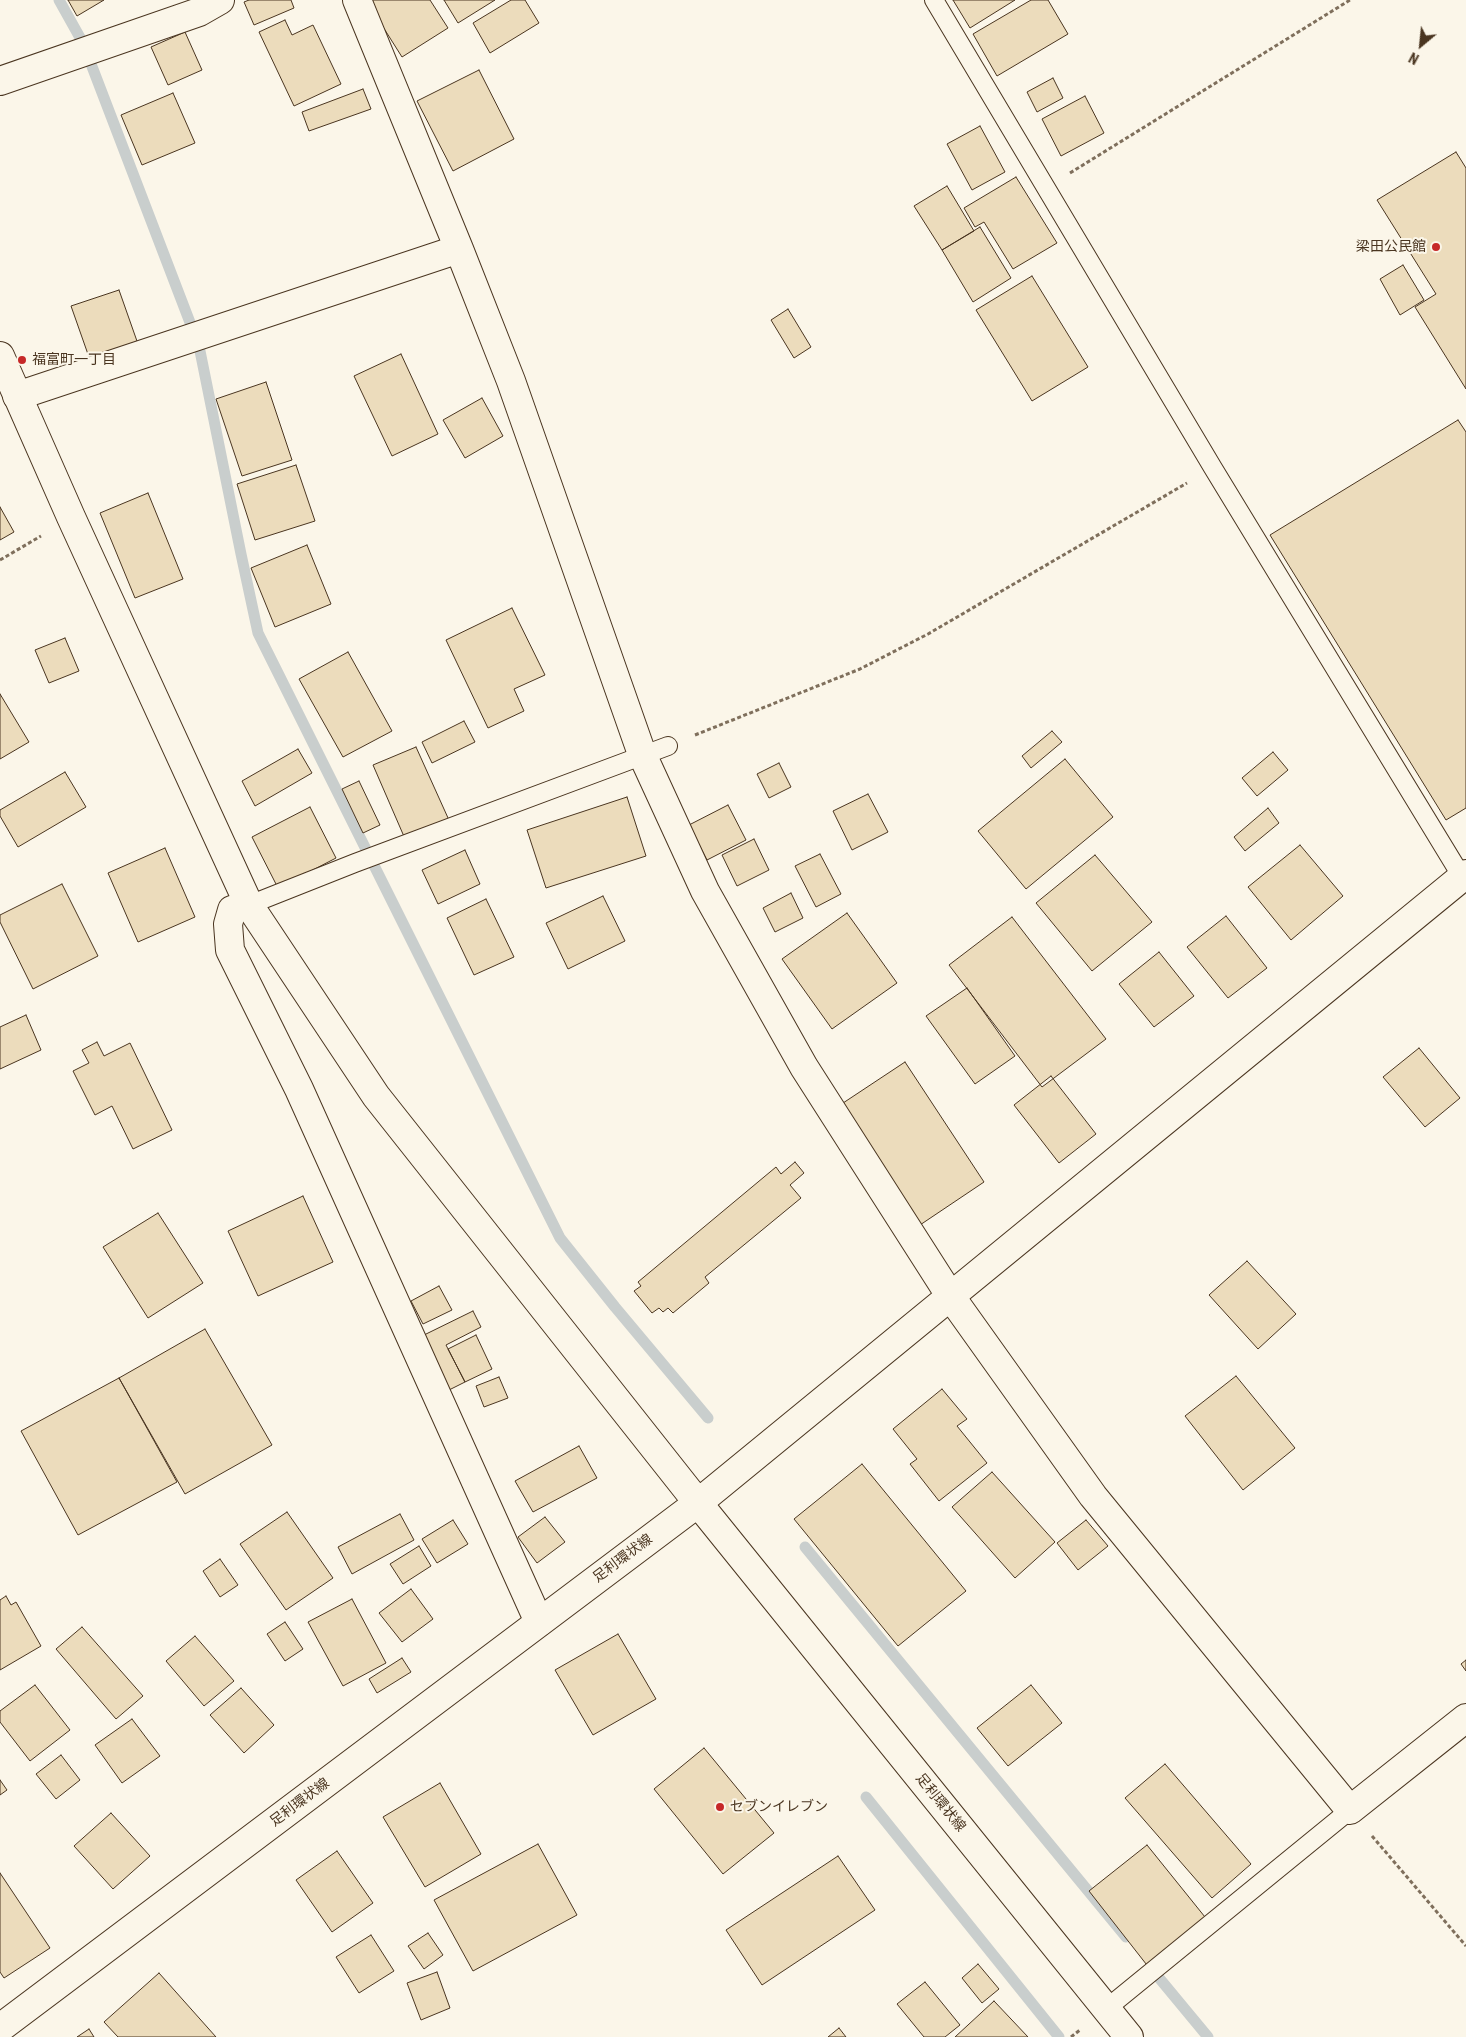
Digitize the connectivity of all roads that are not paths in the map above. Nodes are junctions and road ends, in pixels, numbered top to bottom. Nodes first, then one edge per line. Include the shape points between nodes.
1 (220, 0) edge
2 (356, 0) edge
3 (934, 0) edge
4 (0, 80) edge
5 (459, 249) junction
6 (0, 356) edge
7 (17, 396) junction
8 (668, 746) road end
9 (642, 754) junction
10 (1465, 878) edge
11 (249, 905) junction
12 (951, 1297) junction
13 (698, 1503) junction
14 (539, 1622) junction
15 (1466, 1718) edge
16 (1350, 1810) junction
17 (1106, 2009) junction
18 (0, 2028) edge
19 (1129, 2037) edge

1 - 4 street via 199,12
2 - 5 street
3 - 10 lane via 1213,468
5 - 7 street
5 - 9 street via 511,381
6 - 7 street
7 - 11 street
8 - 9 lane
9 - 11 lane
9 - 12 street via 705,891 804,1068
10 - 12 street
11 - 13 street via 376,1096
11 - 14 street via 232,910 228,924 230,950 299,1089
12 - 13 street
12 - 16 street via 1093,1496
13 - 14 street, 足利環状線
13 - 17 street, 足利環状線
14 - 18 street, 足利環状線
15 - 16 street
16 - 17 lane
17 - 19 street, 足利環状線

